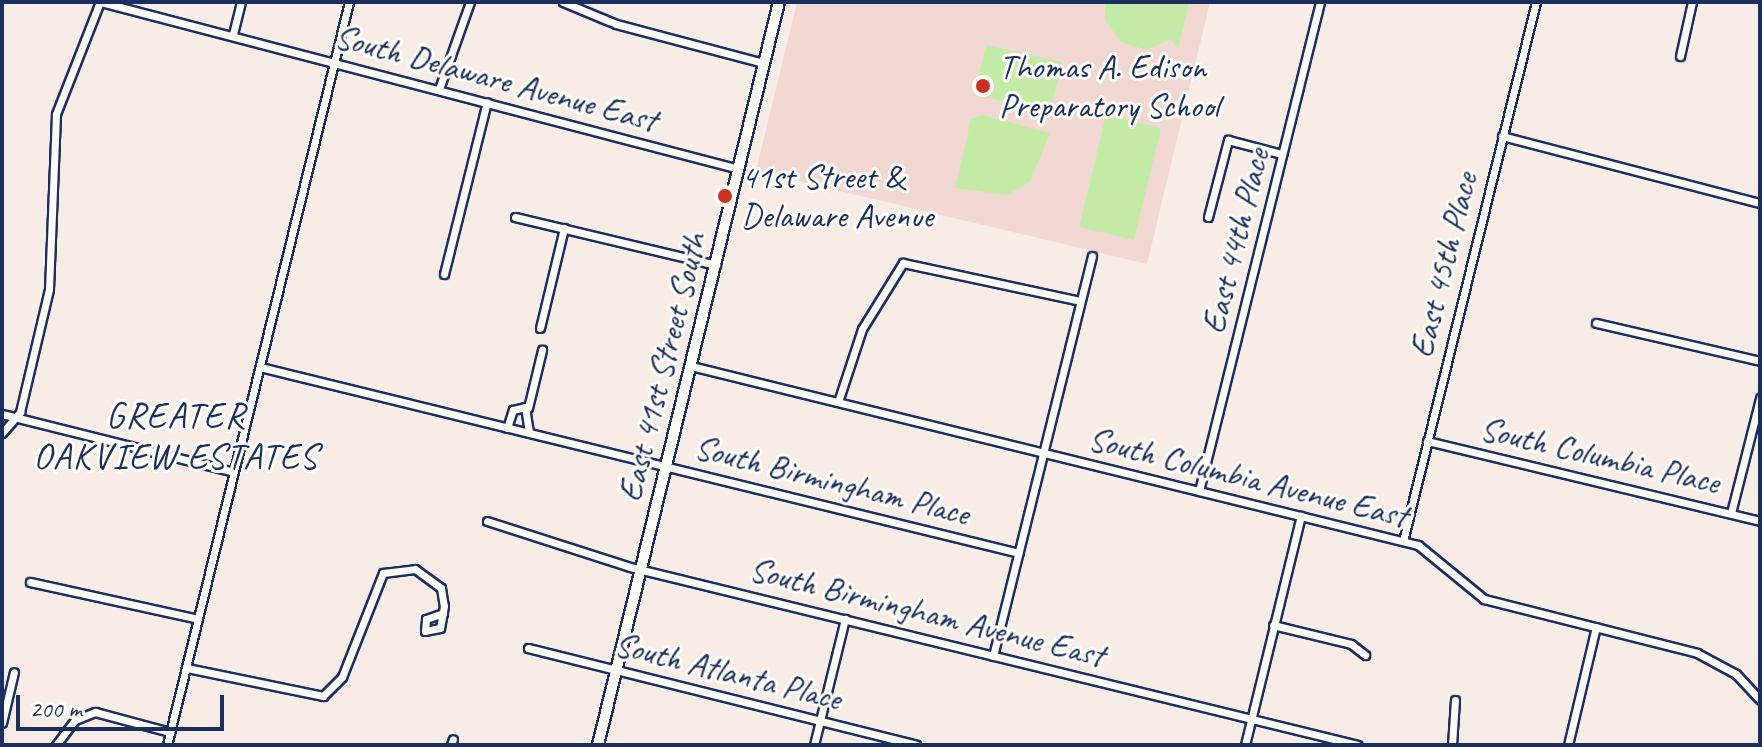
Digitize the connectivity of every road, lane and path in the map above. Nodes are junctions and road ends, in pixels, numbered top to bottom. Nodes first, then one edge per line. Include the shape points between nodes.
1 (100, 2) edge
2 (241, 2) edge
3 (349, 2) edge
4 (470, 2) edge
5 (563, 2) edge
6 (779, 2) edge
7 (1320, 2) edge
8 (1536, 2) edge
9 (1692, 2) edge
10 (233, 34) junction
11 (1680, 56) dead end
12 (334, 61) junction
13 (764, 63) junction
14 (439, 89) junction
15 (487, 102) junction
16 (1502, 136) junction
17 (1282, 154) junction
18 (739, 169) junction
19 (1760, 203) edge
20 (515, 217) dead end
21 (1208, 217) dead end
22 (564, 228) junction
23 (1092, 256) dead end
24 (716, 265) junction
25 (444, 274) dead end
26 (1080, 301) junction
27 (1596, 323) dead end
28 (540, 328) dead end
29 (542, 350) dead end
30 (1760, 361) edge
31 (691, 366) junction
32 (260, 367) junction
33 (1760, 398) edge
34 (838, 402) junction
35 (528, 408) junction
36 (2, 414) edge
37 (17, 418) junction
38 (507, 428) junction
39 (2, 433) edge
40 (529, 433) junction
41 (1427, 441) junction
42 (1044, 453) junction
43 (667, 467) junction
44 (234, 472) junction
45 (1199, 491) junction
46 (1731, 513) junction
47 (1301, 516) junction
48 (487, 521) dead end
49 (1760, 521) edge
50 (1403, 541) junction
51 (1019, 553) junction
52 (641, 569) junction
53 (30, 582) dead end
54 (443, 613) dead end
55 (198, 619) junction
56 (845, 619) junction
57 (1273, 625) junction
58 (1596, 627) junction
59 (528, 648) dead end
60 (1365, 655) dead end
61 (993, 656) junction
62 (187, 668) junction
63 (617, 670) junction
64 (14, 672) dead end
65 (1455, 700) dead end
66 (1760, 700) edge
67 (1251, 719) junction
68 (820, 721) junction
69 (2, 723) edge
70 (170, 732) junction
71 (56, 745) edge
72 (167, 745) edge
73 (598, 745) edge
74 (814, 745) edge
75 (916, 745) edge
76 (1245, 745) edge
77 (1358, 745) edge
78 (1452, 745) edge
79 (1568, 745) edge

1 - 10 street, South Delaware Avenue East
1 - 37 street via 56,114 53,266
2 - 10 street
3 - 12 street
4 - 14 street
5 - 13 street via 616,24
6 - 13 main road, East 41st Street South
7 - 17 street, East 44th Place
8 - 16 street, East 45th Place
9 - 11 street
10 - 12 street, South Delaware Avenue East
12 - 14 street, South Delaware Avenue East
12 - 32 street
13 - 18 main road, East 41st Street South
14 - 15 street, South Delaware Avenue East
15 - 18 street, South Delaware Avenue East
15 - 25 street
16 - 19 street
16 - 41 street, East 45th Place
17 - 21 street via 1228,140
17 - 45 street, East 44th Place
18 - 24 main road, East 41st Street South
20 - 22 street
22 - 24 street
22 - 28 street
23 - 26 street
24 - 31 main road, East 41st Street South
26 - 34 street via 921,262 890,274
26 - 42 street
27 - 30 street
29 - 35 street
31 - 34 street, South Columbia Avenue East
31 - 43 main road, East 41st Street South
32 - 38 street, South Birmingham Place
32 - 44 street
33 - 46 street
34 - 42 street, South Columbia Avenue East
35 - 38 street via 513,410
35 - 40 street
36 - 37 street
37 - 39 street
37 - 44 street
38 - 40 street, South Birmingham Place
40 - 43 street, South Birmingham Place
41 - 46 street, South Columbia Place
41 - 50 street, East 45th Place
42 - 45 street, South Columbia Avenue East
42 - 51 street
43 - 51 street, South Birmingham Place
43 - 52 main road, East 41st Street South
44 - 55 street
45 - 47 street, South Columbia Avenue East
46 - 49 street, South Columbia Place
47 - 50 street, South Columbia Avenue East
47 - 57 street
48 - 52 street, South Birmingham Avenue East
50 - 58 street, South Columbia Avenue East via 1432,551 1484,599
51 - 61 street
52 - 56 street, South Birmingham Avenue East
52 - 63 main road, East 41st Street South
53 - 55 street
54 - 62 street via 445,595 434,579 402,566 383,573 342,677 323,696
55 - 62 street
56 - 61 street, South Birmingham Avenue East
56 - 68 street
57 - 60 street via 1351,644
57 - 67 street
58 - 66 street, South Columbia Avenue East via 1720,663
58 - 79 street
59 - 63 street, South Atlanta Place
61 - 67 street, South Birmingham Avenue East
62 - 70 street
63 - 68 street, South Atlanta Place
63 - 73 main road, East 41st Street South
64 - 69 street
65 - 78 street
67 - 76 street
67 - 77 street, South Birmingham Avenue East
68 - 74 street
68 - 75 street, South Atlanta Place
70 - 71 street via 105,712 85,715
70 - 72 street

